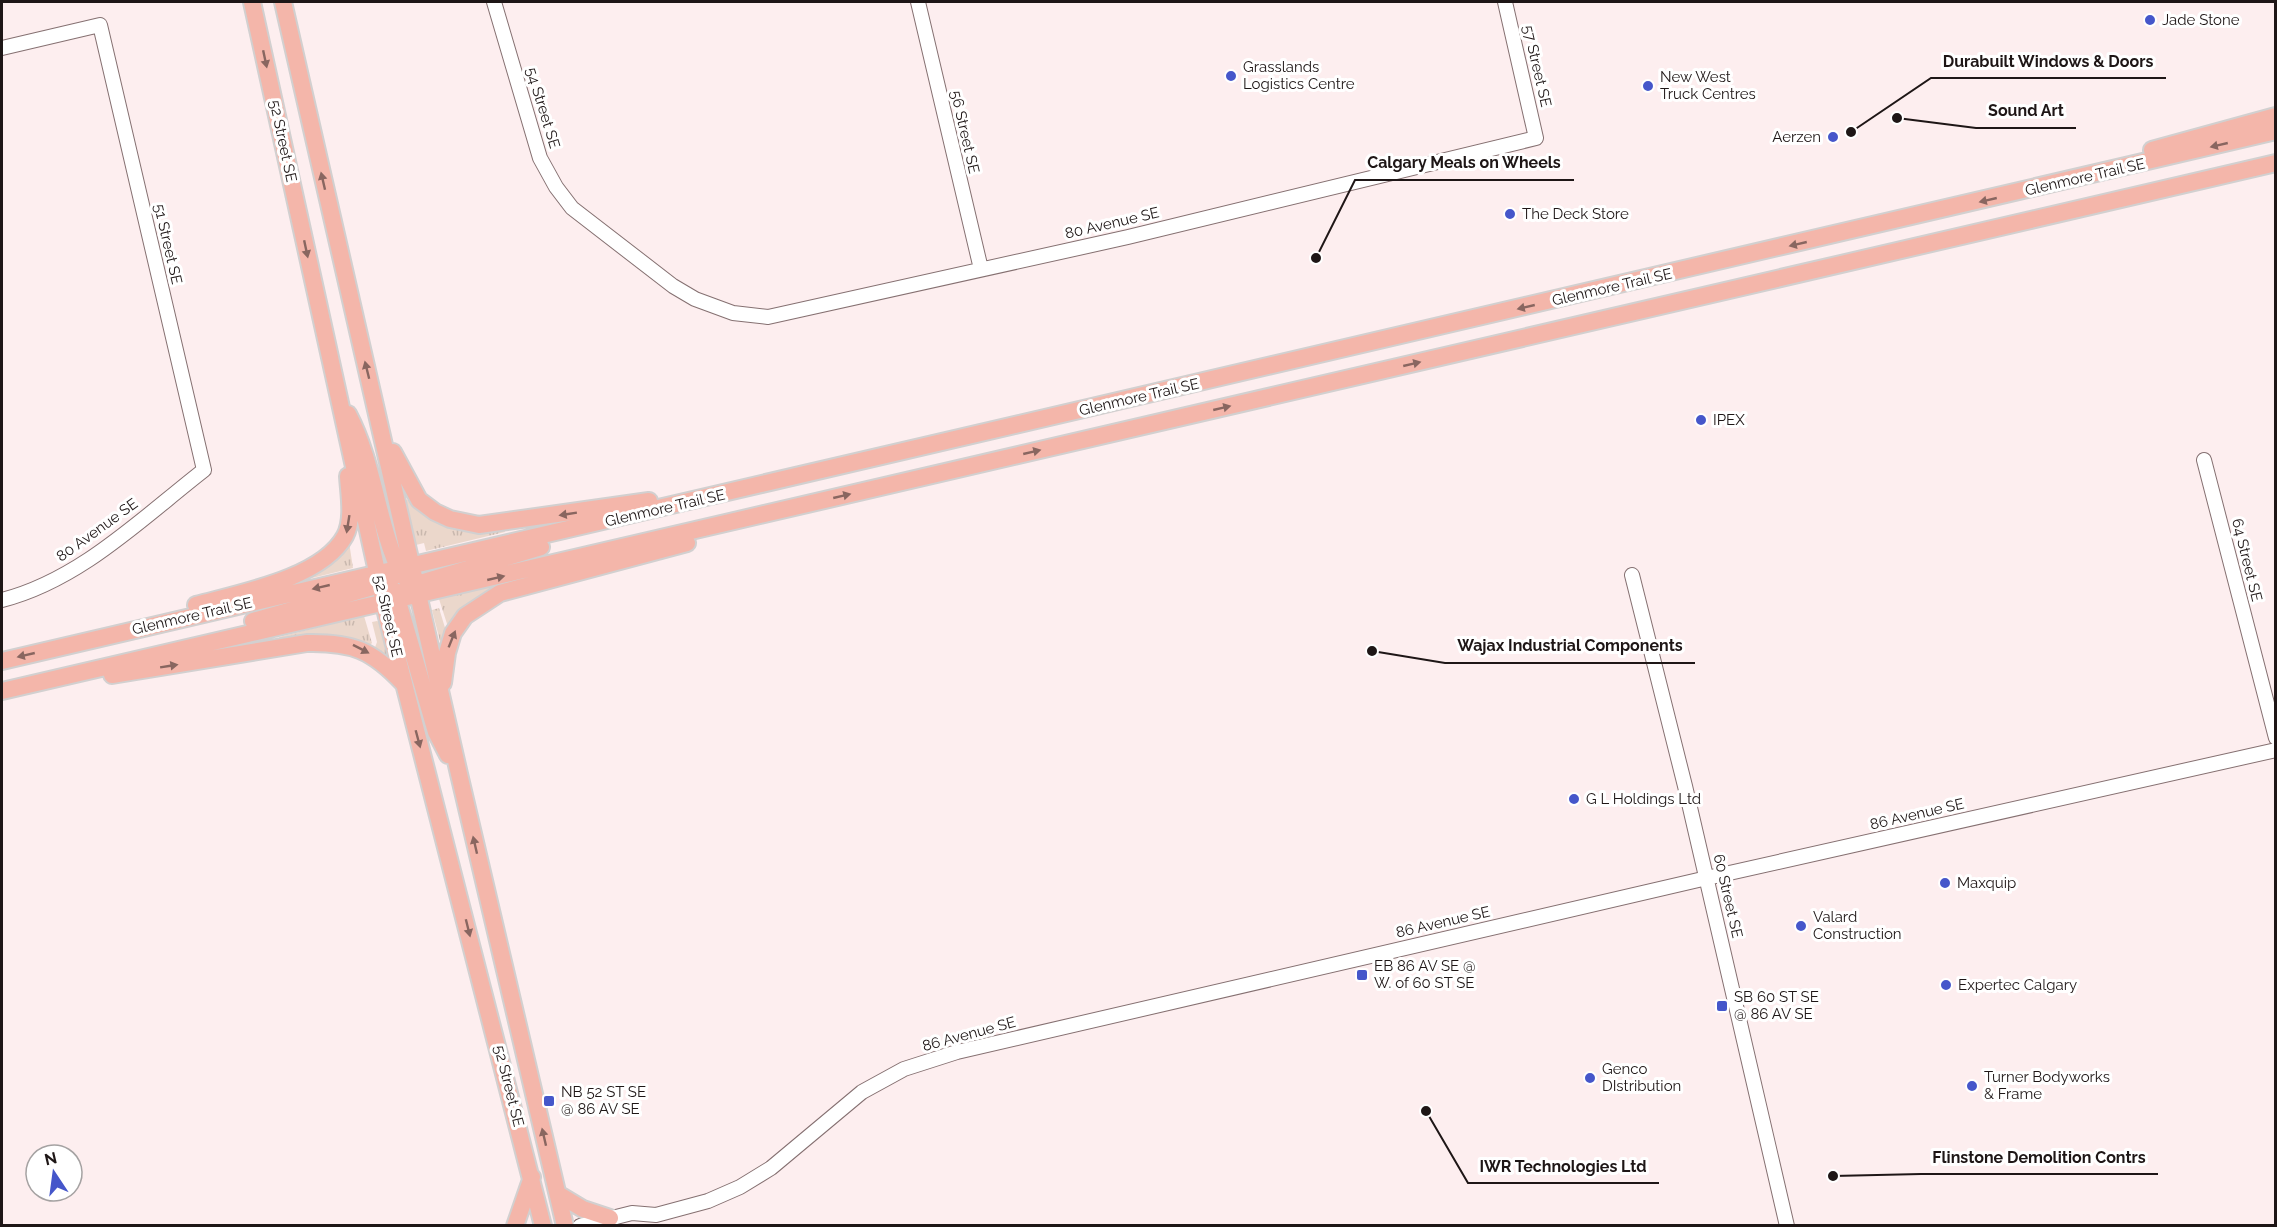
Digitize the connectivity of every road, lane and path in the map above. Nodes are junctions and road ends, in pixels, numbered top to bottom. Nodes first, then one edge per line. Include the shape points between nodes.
1 (252, 2) edge
2 (283, 2) edge
3 (494, 2) edge
4 (918, 2) edge
5 (1505, 2) edge
6 (2, 48) edge
7 (2276, 116) edge
8 (2276, 131) edge
9 (1536, 138) joint
10 (2276, 163) edge
11 (2022, 192) junction
12 (981, 269) junction
13 (695, 299) joint
14 (338, 394) junction
15 (344, 424) junction
16 (381, 427) junction
17 (2204, 460) dead end
18 (204, 470) joint
19 (710, 497) junction
20 (785, 509) junction
21 (1632, 575) dead end
22 (398, 584) junction
23 (2, 600) edge
24 (50, 649) junction
25 (2, 661) edge
26 (403, 683) junction
27 (4, 691) edge
28 (442, 696) junction
29 (2276, 738) edge
30 (2276, 750) edge
31 (459, 774) junction
32 (1707, 878) junction
33 (532, 1176) junction
34 (558, 1194) junction
35 (656, 1215) junction
36 (610, 1218) junction
37 (515, 1226) edge
38 (543, 1226) edge
39 (565, 1226) edge
40 (580, 1226) edge
41 (642, 1226) edge
42 (1787, 1226) edge

1 -> 14 main road, 52 Street SE
16 -> 2 main road, 52 Street SE
3 - 13 street, 54 Street SE via 540,158 556,187 572,208
4 - 12 street, 56 Street SE
5 - 9 street, 57 Street SE
6 - 18 street, 51 Street SE via 100,25
7 - 11 main road via 2067,173
8 -> 11 main road, Glenmore Trail SE
9 - 12 street, 80 Avenue SE
20 -> 10 main road, Glenmore Trail SE
11 -> 19 main road, Glenmore Trail SE
12 - 13 street, 80 Avenue SE via 768,317 734,313
14 - 15 main road, 52 Street SE
14 - 22 main road via 360,436
15 - 22 main road, 52 Street SE
15 -> 24 main road via 350,512 346,534 334,551 299,573
19 -> 16 main road via 682,496 479,525 450,519 419,500
16 - 22 main road, 52 Street SE
17 - 29 street, 64 Street SE
18 - 23 street, 80 Avenue SE via 79,567 32,592
19 - 22 main road, Glenmore Trail SE via 584,527
22 -> 20 main road, Glenmore Trail SE
28 -> 20 main road via 453,633 465,616 500,593 761,524
21 - 32 street, 60 Street SE
22 -> 24 main road, Glenmore Trail SE
22 - 26 main road, 52 Street SE
22 - 27 main road via 160,644 86,671
22 - 28 main road, 52 Street SE
22 - 31 main road via 436,732
24 -> 25 main road, Glenmore Trail SE
27 -> 26 main road via 315,642 352,645 386,664
26 -> 33 main road, 52 Street SE
28 - 31 main road, 52 Street SE
30 - 32 street, 86 Avenue SE
34 -> 31 main road, 52 Street SE
32 - 35 street, 86 Avenue SE via 925,1062 862,1092 771,1168 740,1187 708,1201
32 - 42 street, 60 Street SE
33 - 37 main road
33 - 38 main road, 52 Street SE
34 - 36 main road via 583,1209
34 - 39 main road, 52 Street SE
35 - 36 street, 86 Avenue SE via 632,1213
35 - 41 street, 86 Avenue SE
36 - 40 street, 86 Avenue SE

